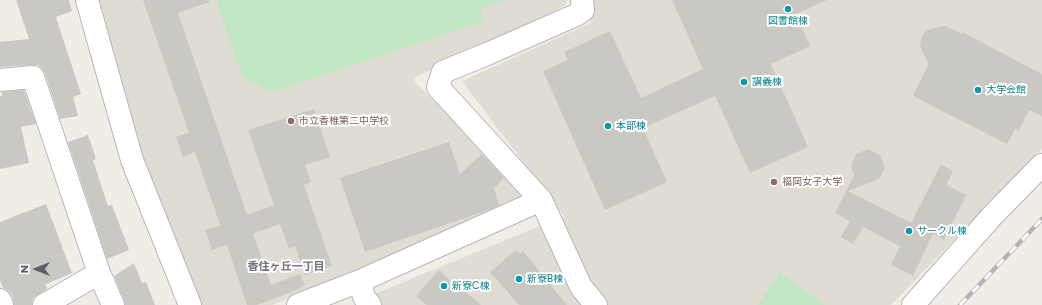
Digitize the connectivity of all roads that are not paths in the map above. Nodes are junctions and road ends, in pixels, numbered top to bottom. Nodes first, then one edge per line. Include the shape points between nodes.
1 (87, 0) edge
2 (582, 0) edge
3 (0, 80) edge
4 (1042, 165) edge
5 (541, 200) junction
6 (100, 273) junction
7 (360, 281) junction
8 (0, 300) edge
9 (2, 305) edge
10 (44, 305) edge
11 (113, 305) edge
12 (190, 305) edge
13 (298, 305) edge
14 (370, 305) edge
15 (596, 305) edge
16 (914, 305) edge

1 - 12 street via 132,160
2 - 5 street via 583,10 576,15 443,72 438,87
3 - 6 street via 33,77
4 - 16 street via 994,214
5 - 7 street
5 - 15 street via 581,287
6 - 10 street
6 - 11 street
7 - 13 street
7 - 14 street via 364,297
8 - 9 street

